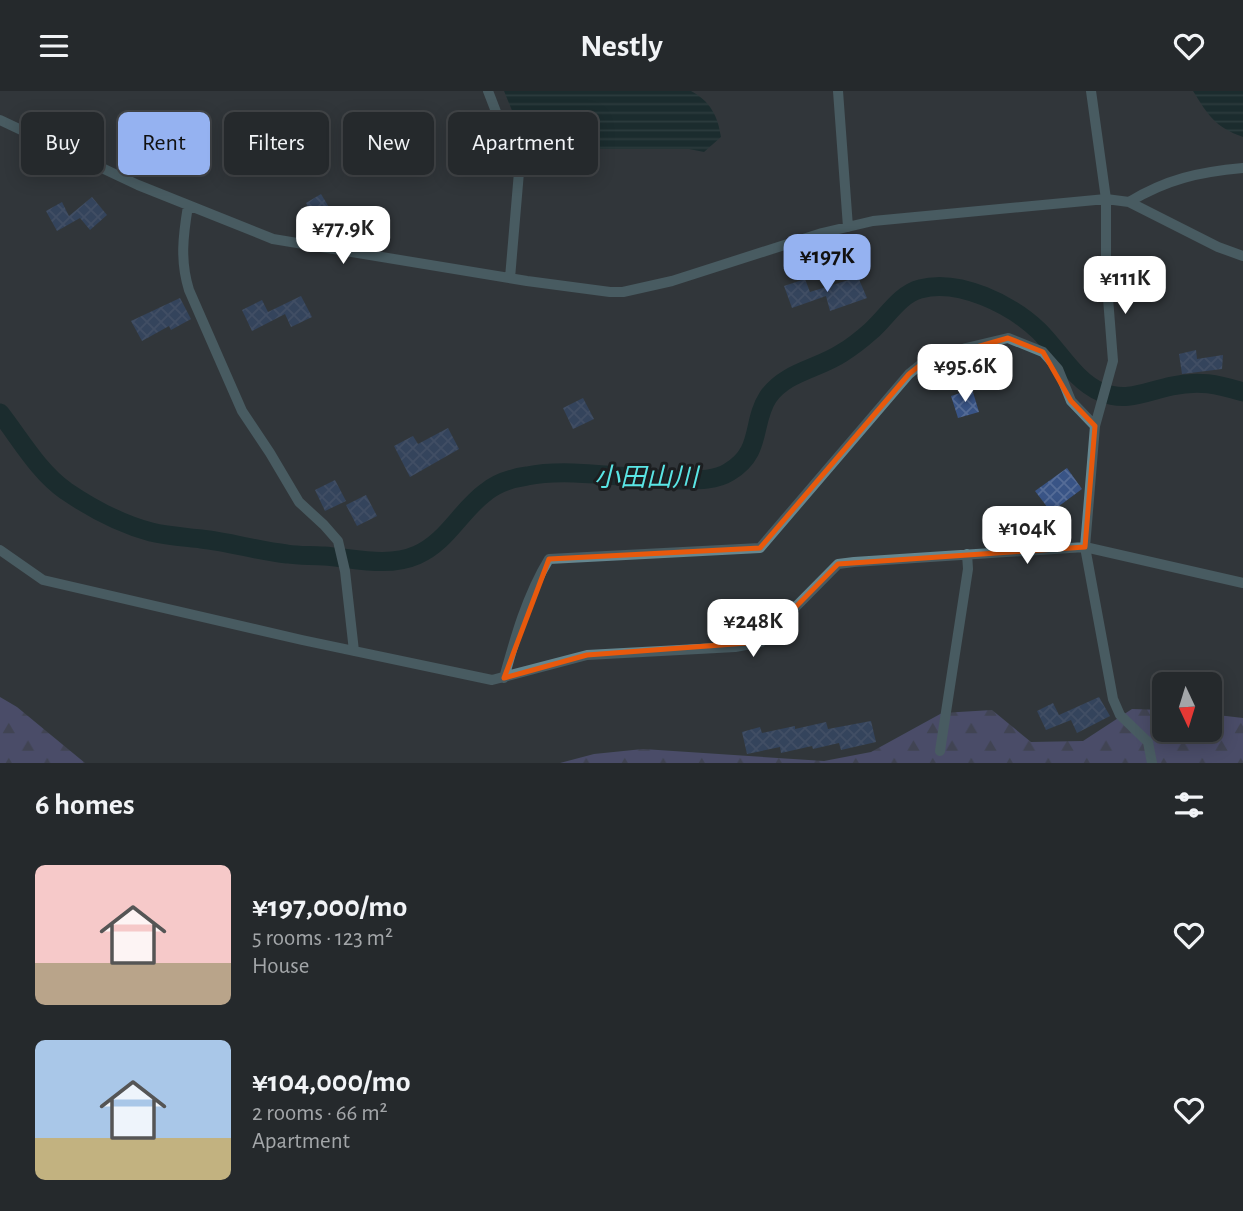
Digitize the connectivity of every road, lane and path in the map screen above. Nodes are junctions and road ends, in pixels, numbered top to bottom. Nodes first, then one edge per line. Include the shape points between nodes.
1 (488, 91) edge
2 (838, 91) edge
3 (1091, 91) edge
4 (0, 120) edge
5 (1243, 168) edge
6 (1106, 199) junction
7 (1129, 202) junction
8 (188, 207) junction
9 (848, 227) junction
10 (1243, 256) edge
11 (510, 278) junction
12 (1095, 426) junction
13 (1085, 547) junction
14 (0, 550) edge
15 (967, 554) junction
16 (1243, 583) edge
17 (354, 651) junction
18 (505, 678) junction
19 (940, 751) dead end
20 (1152, 763) edge

1 - 11 street via 518,157
2 - 9 street
3 - 6 street
4 - 8 street
5 - 7 street via 1172,180
6 - 7 street
6 - 9 street
6 - 12 street via 1106,273 1114,361
7 - 10 street
8 - 11 street via 273,239
8 - 17 street via 182,248 189,290 242,411 299,502 338,541
9 - 11 street via 623,292
12 - 13 street
12 - 18 street via 1071,401 1058,369 1044,352 1008,338 924,362 760,548 549,559 515,640
13 - 15 street
13 - 16 street
13 - 20 street via 1113,699 1120,715 1148,742
14 - 17 street via 43,580
15 - 18 street via 838,564 761,642 587,655
15 - 19 street
17 - 18 street via 492,680

